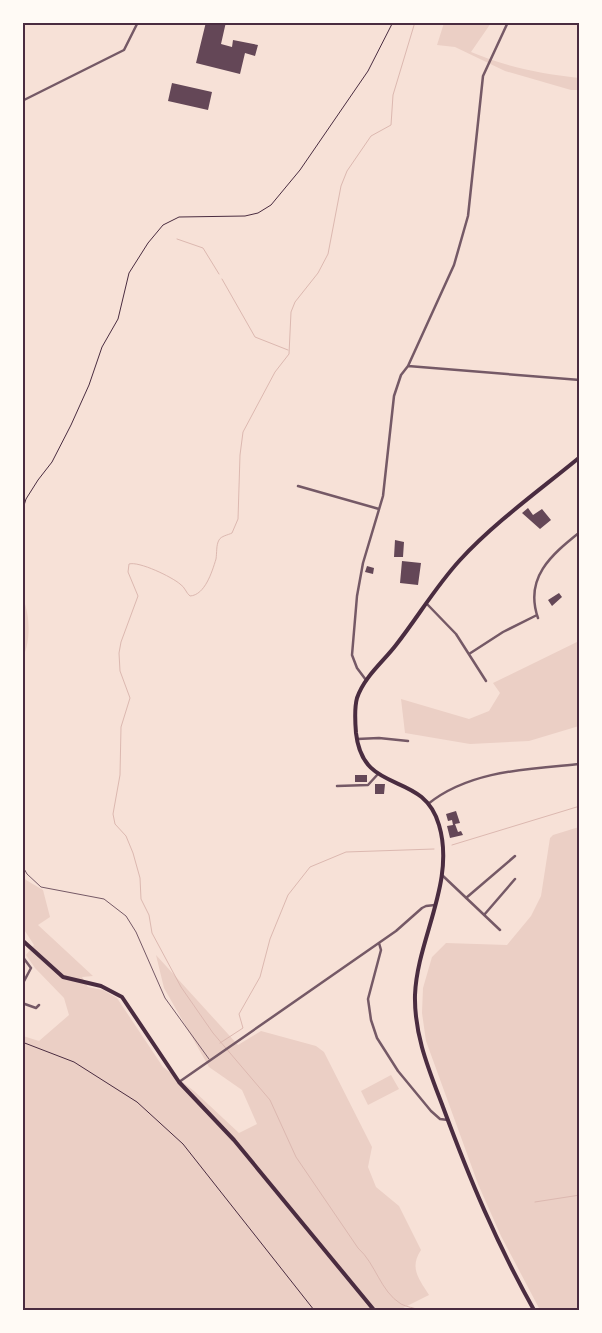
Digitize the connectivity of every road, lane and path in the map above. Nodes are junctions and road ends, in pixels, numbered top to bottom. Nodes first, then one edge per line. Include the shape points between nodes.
1 (138, 22) edge
2 (392, 22) edge
3 (508, 22) edge
4 (22, 102) edge
5 (408, 366) junction
6 (580, 380) edge
7 (580, 458) edge
8 (298, 486) dead end
9 (22, 498) edge
10 (26, 499) junction
11 (379, 509) junction
12 (22, 512) edge
13 (580, 532) edge
14 (425, 603) junction
15 (470, 654) junction
16 (366, 680) junction
17 (486, 681) dead end
18 (357, 739) junction
19 (408, 741) dead end
20 (580, 764) edge
21 (378, 774) junction
22 (337, 786) dead end
23 (428, 804) junction
24 (515, 856) dead end
25 (22, 864) edge
26 (441, 874) junction
27 (515, 879) dead end
28 (466, 898) junction
29 (434, 905) junction
30 (484, 915) junction
31 (500, 930) dead end
32 (22, 940) edge
33 (379, 943) junction
34 (22, 956) edge
35 (22, 985) edge
36 (22, 1003) edge
37 (39, 1005) dead end
38 (22, 1042) edge
39 (210, 1060) junction
40 (179, 1082) junction
41 (448, 1120) junction
42 (314, 1310) edge
43 (374, 1310) edge
44 (534, 1310) edge

1 - 4 street via 124,50
2 - 10 path via 368,71 300,170 271,205 245,216 179,217 163,225 148,243 129,273 118,319 102,347 71,425 52,462
3 - 5 street via 483,76 468,216 454,265
5 - 6 street
5 - 11 street via 401,375 394,396
7 - 14 main road via 471,548
8 - 11 street
9 - 10 path
10 - 12 path
11 - 16 street via 360,579 352,648 357,668
13 - 15 street via 551,556 541,570 535,594 538,617 503,632
14 - 15 street via 442,617
14 - 16 main road via 396,646
15 - 17 street
16 - 18 main road via 356,702
18 - 19 street
18 - 21 main road via 362,758
20 - 23 street via 484,777 447,792
21 - 22 street via 368,785
21 - 23 main road via 411,789
23 - 26 main road via 440,826
24 - 28 street
25 - 39 lane via 27,874 41,887 104,899 126,916 165,998
26 - 28 street
26 - 29 main road
27 - 30 street
28 - 30 street
29 - 33 street via 422,908
29 - 41 main road via 417,975 415,1008 420,1044
30 - 31 street
32 - 40 main road via 62,977 102,986 122,998
33 - 39 street
33 - 41 street via 381,950 368,999 373,1029 382,1049 411,1089 437,1118
34 - 35 street via 31,968
36 - 37 street via 36,1008
38 - 42 path via 74,1062 136,1102 182,1144
39 - 40 street
40 - 43 main road via 234,1140
41 - 44 main road via 478,1200

